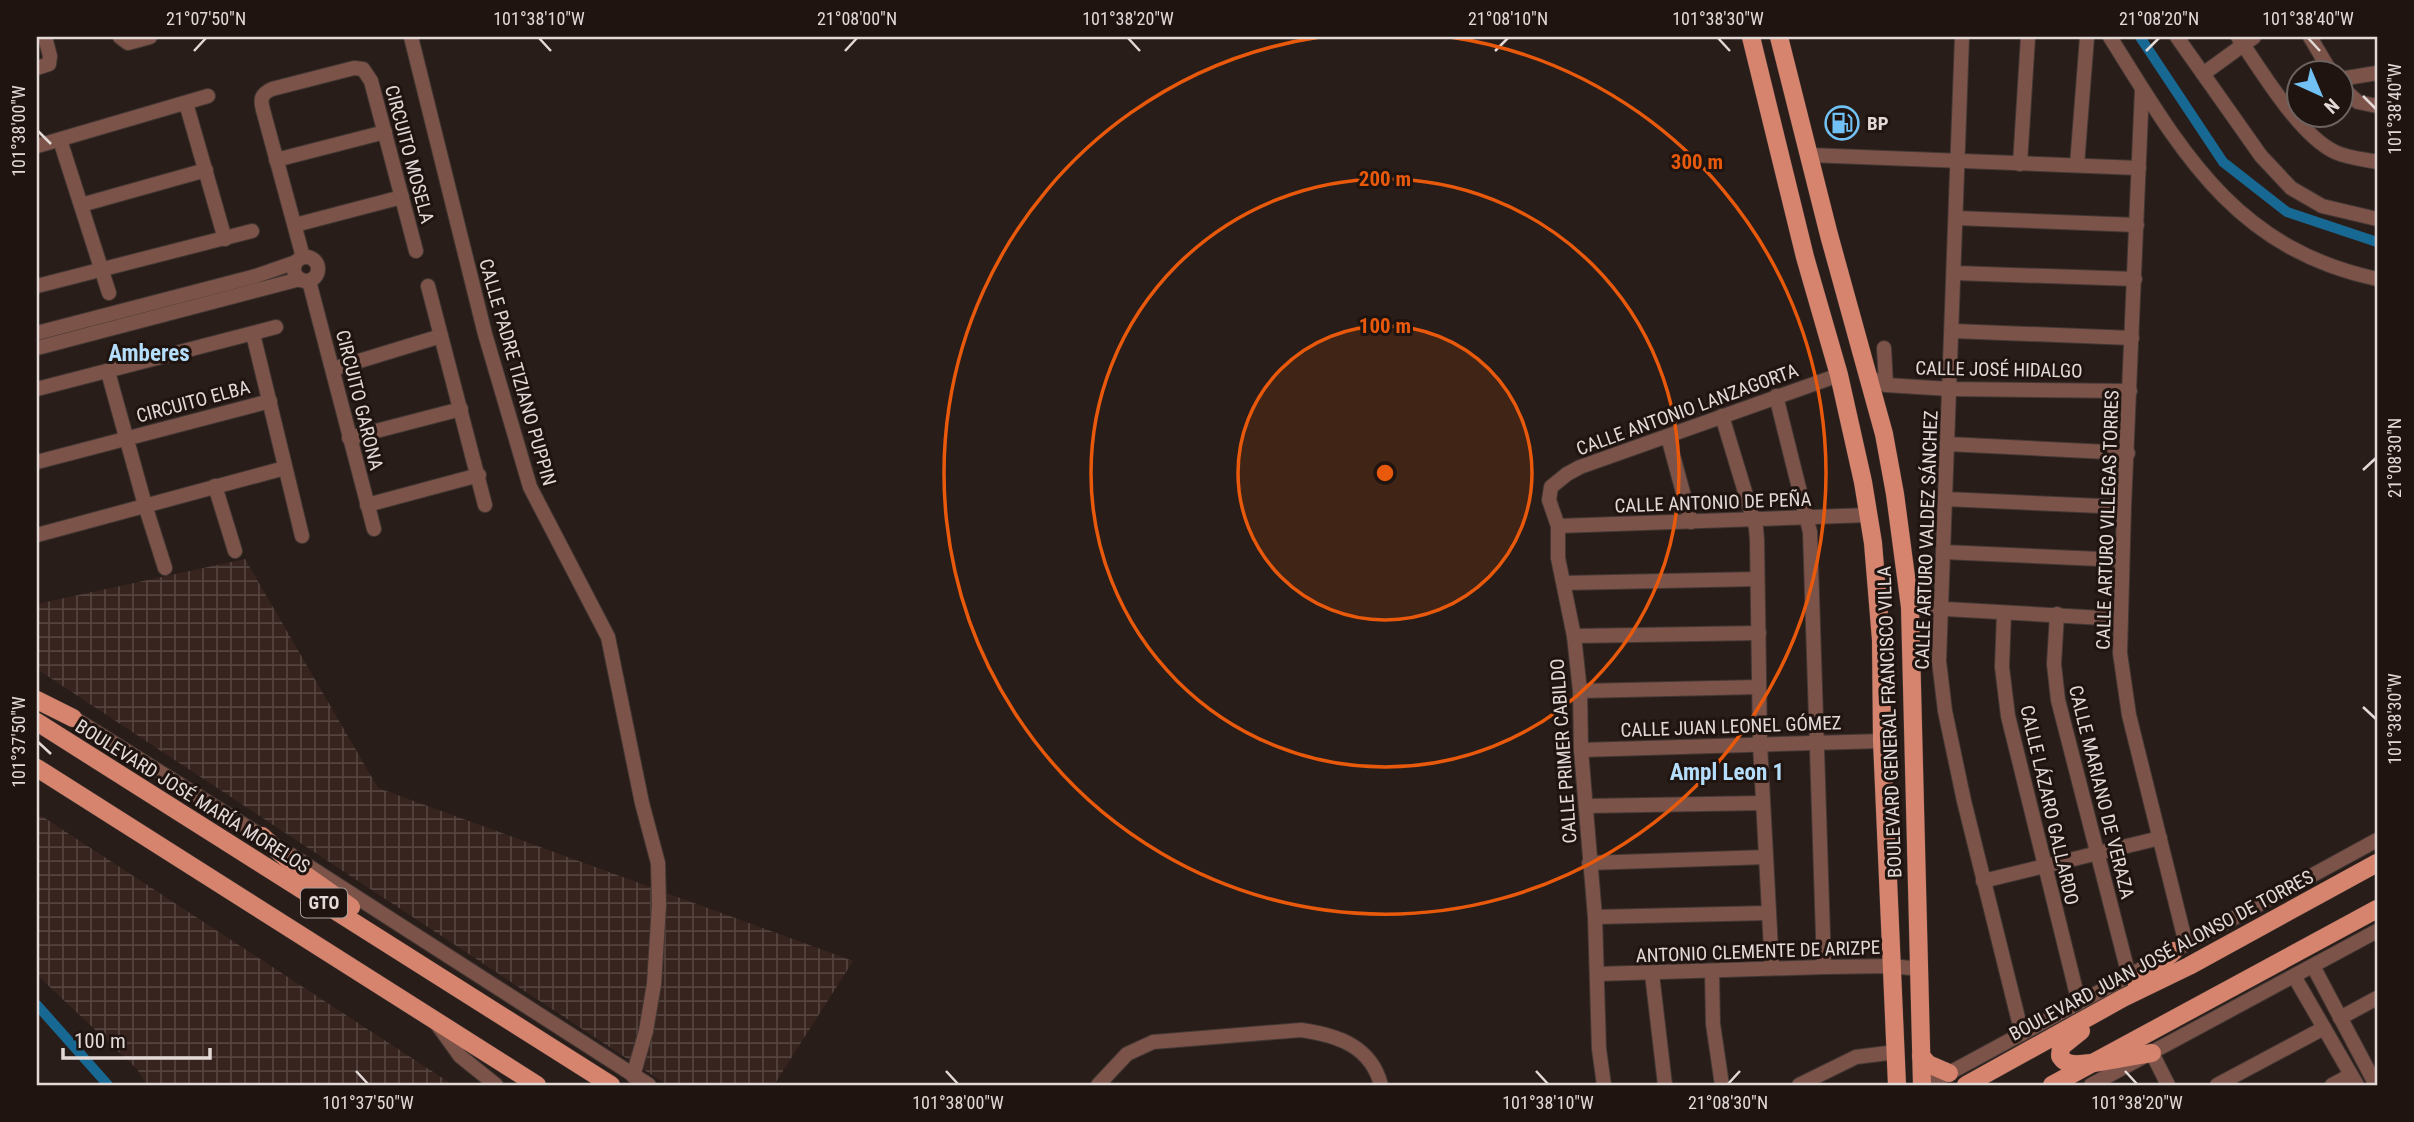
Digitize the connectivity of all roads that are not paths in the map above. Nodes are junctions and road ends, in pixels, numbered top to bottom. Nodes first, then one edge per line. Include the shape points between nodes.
1 (45, 37) edge
2 (120, 37) edge
3 (150, 37) edge
4 (411, 37) edge
5 (1751, 37) edge
6 (1779, 37) edge
7 (1962, 37) edge
8 (2028, 37) edge
9 (2087, 37) edge
10 (2110, 37) edge
11 (2177, 37) edge
12 (2310, 37) edge
13 (2245, 39) edge
14 (2324, 60) edge
15 (37, 68) edge
16 (2377, 73) edge
17 (2203, 74) junction
18 (2354, 77) edge
19 (2142, 89) junction
20 (208, 96) dead end
21 (2354, 98) edge
22 (186, 103) junction
23 (2377, 106) edge
24 (385, 132) junction
25 (60, 139) junction
26 (37, 146) edge
27 (1809, 155) junction
28 (276, 160) junction
29 (1956, 161) junction
30 (2377, 162) edge
31 (2021, 164) junction
32 (2077, 165) junction
33 (2138, 168) junction
34 (206, 170) junction
35 (402, 197) junction
36 (81, 205) junction
37 (1956, 218) junction
38 (2377, 219) edge
39 (295, 225) junction
40 (2137, 225) junction
41 (252, 231) dead end
42 (225, 239) junction
43 (416, 251) dead end
44 (299, 260) junction
45 (102, 271) junction
46 (1955, 273) junction
47 (2135, 279) junction
48 (2377, 279) edge
49 (305, 280) junction
50 (258, 283) junction
51 (37, 286) edge
52 (428, 286) dead end
53 (109, 293) dead end
54 (112, 313) junction
55 (276, 327) dead end
56 (116, 328) junction
57 (1952, 331) junction
58 (37, 333) edge
59 (253, 334) junction
60 (441, 336) junction
61 (2132, 338) junction
62 (37, 348) edge
63 (1884, 348) dead end
64 (333, 369) junction
65 (108, 372) junction
66 (1839, 375) junction
67 (1869, 377) junction
68 (1886, 385) junction
69 (1950, 389) junction
70 (37, 390) edge
71 (2130, 391) junction
72 (1776, 396) junction
73 (270, 401) junction
74 (461, 409) junction
75 (1722, 416) junction
76 (1668, 437) junction
77 (349, 438) junction
78 (126, 439) junction
79 (1947, 444) junction
80 (2128, 453) junction
81 (37, 462) edge
82 (285, 468) junction
83 (479, 475) junction
84 (215, 486) junction
85 (1945, 499) junction
86 (145, 505) junction
87 (367, 505) junction
88 (485, 505) dead end
89 (2124, 507) junction
90 (1869, 515) junction
91 (1808, 517) junction
92 (1754, 520) junction
93 (1691, 522) junction
94 (1558, 526) junction
95 (374, 529) dead end
96 (37, 535) edge
97 (302, 536) dead end
98 (235, 551) dead end
99 (1943, 552) junction
100 (2122, 560) junction
101 (165, 568) dead end
102 (1757, 579) junction
103 (1564, 583) junction
104 (1910, 607) junction
105 (1941, 610) junction
106 (2004, 613) junction
107 (2057, 614) junction
108 (2120, 619) junction
109 (1759, 632) junction
110 (1574, 636) junction
111 (1759, 687) junction
112 (1580, 691) junction
113 (37, 694) edge
114 (37, 701) edge
115 (74, 718) junction
116 (37, 722) edge
117 (1882, 741) junction
118 (1817, 743) junction
119 (1760, 744) junction
120 (1581, 750) junction
121 (37, 768) edge
122 (1763, 803) junction
123 (1586, 806) junction
124 (262, 836) junction
125 (2160, 838) junction
126 (2377, 840) edge
127 (2096, 853) junction
128 (1766, 857) junction
129 (1888, 859) junction
130 (1589, 863) junction
131 (2377, 863) edge
132 (2043, 866) junction
133 (1983, 881) junction
134 (2377, 909) edge
135 (1768, 913) junction
136 (1595, 917) junction
137 (2377, 931) edge
138 (2180, 948) junction
139 (1892, 966) junction
140 (2312, 966) junction
141 (1824, 967) junction
142 (1772, 968) junction
143 (1919, 969) junction
144 (1712, 972) junction
145 (1598, 974) junction
146 (1652, 974) junction
147 (440, 976) junction
148 (2129, 976) junction
149 (2294, 976) junction
150 (2123, 998) junction
151 (2377, 998) edge
152 (2079, 1003) junction
153 (2340, 1018) junction
154 (434, 1020) junction
155 (2324, 1028) junction
156 (2022, 1034) junction
157 (1896, 1052) junction
158 (1921, 1052) junction
159 (2152, 1053) junction
160 (2094, 1062) junction
161 (2371, 1062) edge
162 (1949, 1073) junction
163 (633, 1076) junction
164 (2354, 1080) edge
165 (495, 1085) edge
166 (537, 1085) edge
167 (611, 1085) edge
168 (649, 1085) edge
169 (1098, 1085) edge
170 (1381, 1085) edge
171 (1604, 1085) edge
172 (1665, 1085) edge
173 (1722, 1085) edge
174 (1799, 1085) edge
175 (1897, 1085) edge
176 (1924, 1085) edge
177 (1966, 1085) edge
178 (2052, 1085) edge
179 (2091, 1085) edge
180 (2168, 1085) edge
181 (2217, 1085) edge
182 (2332, 1085) edge
183 (2376, 1085) edge

1 - 15 street via 49,64
2 - 3 street via 128,43
4 - 163 street, CALLE PADRE TIZIANO PUPPIN via 485,334 530,487 608,637 658,863 654,984
5 - 66 main road, BOULEVARD GENERAL FRANCISCO VILLA
6 - 27 main road, BOULEVARD GENERAL FRANCISCO VILLA
7 - 29 street, CALLE ARTURO VALDEZ SÁNCHEZ
8 - 31 street
9 - 32 street
10 - 19 street
11 - 17 street
12 - 14 street
13 - 17 street
13 - 30 street via 2285,103 2314,136 2337,153
16 - 18 street
17 - 38 street via 2261,156 2291,188 2322,206
19 - 33 street, CALLE ARTURO VILLEGAS TORRES
19 - 48 street via 2186,153 2240,213 2313,260
20 - 22 street
21 - 23 street
22 - 25 street
22 - 34 street
24 - 28 street
24 - 28 street, CIRCUITO MOSELA via 371,81 363,69 336,72 263,94 261,103
24 - 35 street, CIRCUITO MOSELA
25 - 26 street
25 - 36 street
27 - 29 street
27 - 67 main road, BOULEVARD GENERAL FRANCISCO VILLA
28 - 39 street
29 - 31 street
29 - 37 street, CALLE ARTURO VALDEZ SÁNCHEZ
31 - 32 street
32 - 33 street
33 - 40 street, CALLE ARTURO VILLEGAS TORRES
34 - 36 street
34 - 42 street
35 - 39 street
35 - 43 street, CIRCUITO MOSELA
36 - 45 street
37 - 40 street
37 - 46 street, CALLE ARTURO VALDEZ SÁNCHEZ
39 - 44 street
40 - 47 street, CALLE ARTURO VILLEGAS TORRES
41 - 42 street
42 - 45 street
44 - 49 street via 294,272
44 - 49 street via 309,256 318,263 318,274
44 - 50 street
45 - 51 street
45 - 53 street
46 - 47 street
46 - 57 street, CALLE ARTURO VALDEZ SÁNCHEZ
47 - 61 street, CALLE ARTURO VILLEGAS TORRES
49 - 50 street
49 - 64 street, CIRCUITO GARONA
50 - 54 street
50 - 56 street
52 - 60 street
54 - 56 street
54 - 58 street
55 - 59 street
56 - 62 street
57 - 61 street
57 - 69 street, CALLE ARTURO VALDEZ SÁNCHEZ
59 - 65 street
59 - 73 street, CIRCUITO ELBA
60 - 64 street
60 - 74 street
61 - 71 street, CALLE ARTURO VILLEGAS TORRES
63 - 68 street
64 - 77 street, CIRCUITO GARONA
65 - 70 street
65 - 78 street, CIRCUITO ELBA
66 - 72 street, CALLE ANTONIO LANZAGORTA
66 - 90 main road, BOULEVARD GENERAL FRANCISCO VILLA
67 - 68 street, CALLE JOSÉ HIDALGO
67 - 104 main road, BOULEVARD GENERAL FRANCISCO VILLA via 1895,494
68 - 69 street, CALLE JOSÉ HIDALGO
69 - 71 street, CALLE JOSÉ HIDALGO
69 - 79 street, CALLE ARTURO VALDEZ SÁNCHEZ
71 - 80 street, CALLE ARTURO VILLEGAS TORRES
72 - 75 street, CALLE ANTONIO LANZAGORTA
72 - 91 street
73 - 78 street, CIRCUITO ELBA
73 - 82 street, CIRCUITO ELBA
74 - 77 street
74 - 83 street
75 - 76 street, CALLE ANTONIO LANZAGORTA
75 - 92 street
76 - 93 street
76 - 94 street, CALLE ANTONIO LANZAGORTA via 1567,474 1552,488 1549,499
77 - 87 street, CIRCUITO GARONA
78 - 81 street, CIRCUITO ELBA
78 - 86 street, CIRCUITO ELBA
79 - 80 street
79 - 85 street, CALLE ARTURO VALDEZ SÁNCHEZ
80 - 89 street, CALLE ARTURO VILLEGAS TORRES
82 - 84 street
82 - 97 street, CIRCUITO ELBA
83 - 87 street
83 - 88 street
84 - 86 street
84 - 98 street
85 - 89 street
85 - 99 street, CALLE ARTURO VALDEZ SÁNCHEZ
86 - 96 street
86 - 101 street, CIRCUITO ELBA
87 - 95 street, CIRCUITO GARONA
89 - 100 street, CALLE ARTURO VILLEGAS TORRES
90 - 91 street, CALLE ANTONIO DE PEÑA
90 - 117 main road, BOULEVARD GENERAL FRANCISCO VILLA via 1881,640
91 - 92 street, CALLE ANTONIO DE PEÑA
91 - 118 street
92 - 93 street, CALLE ANTONIO DE PEÑA
92 - 102 street
93 - 94 street, CALLE ANTONIO DE PEÑA
94 - 103 street, CALLE PRIMER CABILDO
99 - 100 street
99 - 105 street, CALLE ARTURO VALDEZ SÁNCHEZ
100 - 108 street, CALLE ARTURO VILLEGAS TORRES
102 - 103 street
102 - 109 street
103 - 110 street, CALLE PRIMER CABILDO
104 - 105 street
104 - 143 main road, BOULEVARD GENERAL FRANCISCO VILLA
105 - 106 street
105 - 133 street, CALLE ARTURO VALDEZ SÁNCHEZ via 1939,661 1945,711
106 - 107 street
106 - 132 street, CALLE LÁZARO GALLARDO via 2008,716
107 - 108 street
107 - 127 street, CALLE MARIANO DE VERAZA via 2054,664 2058,700
108 - 125 street, CALLE ARTURO VILLEGAS TORRES via 2129,715
109 - 110 street
109 - 111 street
110 - 112 street, CALLE PRIMER CABILDO
111 - 112 street
111 - 119 street
112 - 120 street, CALLE PRIMER CABILDO
113 - 115 street
114 - 115 main road
115 - 124 street
116 - 147 main road, BOULEVARD JOSÉ MARÍA MORELOS / GTO
117 - 118 street, CALLE JUAN LEONEL GÓMEZ
117 - 129 main road, BOULEVARD GENERAL FRANCISCO VILLA
118 - 119 street, CALLE JUAN LEONEL GÓMEZ
118 - 141 street
119 - 120 street, CALLE JUAN LEONEL GÓMEZ
119 - 122 street
120 - 123 street, CALLE PRIMER CABILDO
121 - 154 main road, GTO
122 - 123 street
122 - 128 street
123 - 130 street, CALLE PRIMER CABILDO
124 - 147 main road via 300,871
124 - 163 street
125 - 127 street
125 - 138 street, CALLE ARTURO VILLEGAS TORRES
126 - 138 street
127 - 132 street
127 - 148 street, CALLE MARIANO DE VERAZA
128 - 130 street
128 - 135 street
129 - 139 main road, BOULEVARD GENERAL FRANCISCO VILLA
129 - 143 main road via 1898,949 1902,959
130 - 136 street, CALLE PRIMER CABILDO
131 - 150 main road, BOULEVARD JUAN JOSÉ ALONSO DE TORRES
132 - 133 street
132 - 152 street, CALLE LÁZARO GALLARDO
133 - 156 street, CALLE ARTURO VALDEZ SÁNCHEZ
134 - 160 main road
135 - 136 street
135 - 142 street
136 - 145 street, CALLE PRIMER CABILDO
137 - 140 street
138 - 148 street
138 - 150 main road
139 - 141 street, ANTONIO CLEMENTE DE ARIZPE
139 - 143 street, ANTONIO CLEMENTE DE ARIZPE
139 - 157 main road, BOULEVARD GENERAL FRANCISCO VILLA
139 - 158 main road via 1907,974 1913,984
140 - 149 street
140 - 153 street
141 - 142 street, ANTONIO CLEMENTE DE ARIZPE
142 - 144 street, ANTONIO CLEMENTE DE ARIZPE
143 - 158 main road, BOULEVARD GENERAL FRANCISCO VILLA
144 - 146 street, ANTONIO CLEMENTE DE ARIZPE
144 - 173 street
145 - 146 street, ANTONIO CLEMENTE DE ARIZPE
145 - 171 street, CALLE PRIMER CABILDO
146 - 172 street
147 - 167 main road, BOULEVARD JOSÉ MARÍA MORELOS / GTO
148 - 152 street
149 - 155 street
149 - 159 street
150 - 160 main road via 2061,1047 2060,1056 2066,1062
150 - 177 main road, BOULEVARD JUAN JOSÉ ALONSO DE TORRES
151 - 153 street
152 - 156 street
153 - 161 street
154 - 165 street via 460,1056
154 - 166 main road, GTO
155 - 164 street
155 - 181 street
156 - 162 street
157 - 174 street via 1856,1057
157 - 175 main road, BOULEVARD GENERAL FRANCISCO VILLA
158 - 162 main road via 1928,1064
158 - 176 main road, BOULEVARD GENERAL FRANCISCO VILLA
159 - 160 main road
159 - 179 street
159 - 180 street
160 - 178 main road
161 - 183 street
162 - 176 street
163 - 168 street
164 - 182 street
169 - 170 street via 1127,1054 1153,1042 1301,1030 1352,1044 1373,1064

